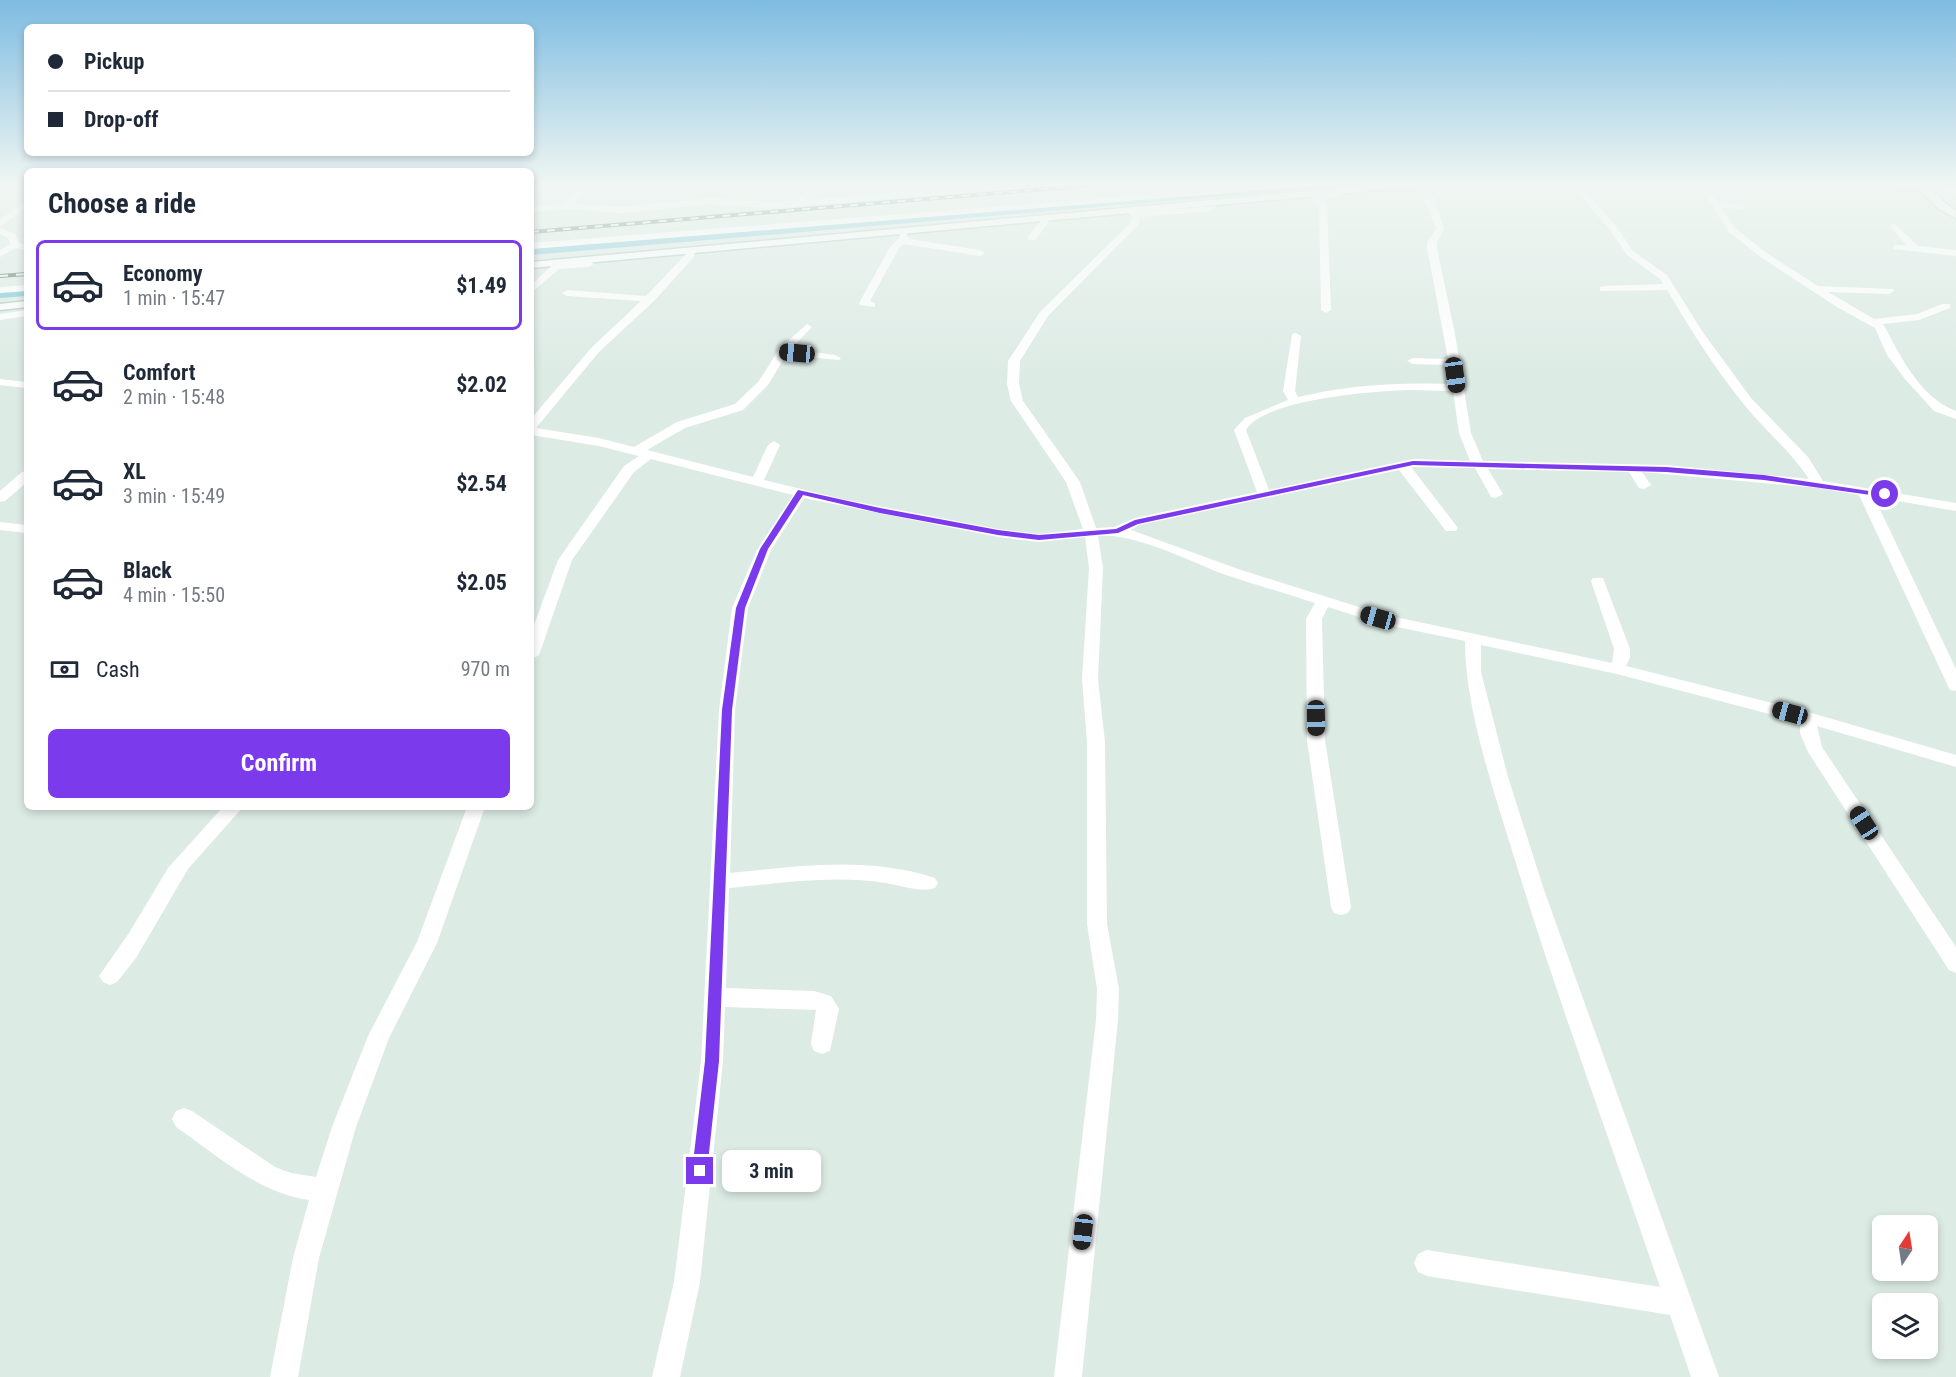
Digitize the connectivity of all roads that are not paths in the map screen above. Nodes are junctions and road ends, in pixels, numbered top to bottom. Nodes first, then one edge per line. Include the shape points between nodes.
1 (758, 246) edge
2 (895, 246) edge
3 (949, 246) edge
4 (1112, 246) edge
5 (1324, 246) edge
6 (1432, 246) edge
7 (1625, 246) edge
8 (1753, 246) edge
9 (1912, 246) edge
10 (1897, 247) dead end
11 (1915, 249) junction
12 (692, 251) junction
13 (980, 253) dead end
14 (1956, 253) edge
15 (1746, 255) dead end
16 (1765, 256) junction
17 (560, 264) junction
18 (589, 264) dead end
19 (534, 265) edge
20 (1841, 276) dead end
21 (534, 287) edge
22 (1671, 287) junction
23 (24, 288) edge
24 (1604, 289) dead end
25 (1818, 289) junction
26 (0, 290) edge
27 (1845, 290) junction
28 (1888, 291) dead end
29 (567, 292) dead end
30 (650, 298) junction
31 (24, 304) edge
32 (871, 305) dead end
33 (1946, 306) dead end
34 (0, 307) edge
35 (1326, 310) dead end
36 (24, 313) edge
37 (0, 317) edge
38 (1874, 322) junction
39 (807, 327) dead end
40 (1296, 336) dead end
41 (783, 351) junction
42 (836, 358) dead end
43 (1413, 361) dead end
44 (1453, 362) junction
45 (0, 382) edge
46 (24, 385) edge
47 (1456, 388) junction
48 (1293, 399) junction
49 (1956, 416) edge
50 (534, 425) edge
51 (534, 430) edge
52 (774, 445) dead end
53 (642, 453) junction
54 (1402, 465) junction
55 (1479, 465) junction
56 (1633, 468) junction
57 (24, 477) edge
58 (757, 481) junction
59 (1819, 484) junction
60 (1644, 485) dead end
61 (1863, 491) junction
62 (801, 492) junction
63 (2, 494) edge
64 (1264, 494) junction
65 (1496, 494) dead end
66 (1956, 507) edge
67 (0, 526) edge
68 (1451, 528) dead end
69 (24, 529) edge
70 (1118, 531) junction
71 (1091, 533) junction
72 (1598, 581) dead end
73 (1323, 602) junction
74 (1473, 639) junction
75 (534, 647) edge
76 (1617, 669) junction
77 (1956, 686) edge
78 (1808, 718) junction
79 (1956, 761) edge
80 (231, 810) edge
81 (475, 810) edge
82 (722, 881) junction
83 (928, 883) dead end
84 (1341, 907) dead end
85 (1956, 964) edge
86 (110, 976) dead end
87 (714, 997) junction
88 (822, 1044) dead end
89 (184, 1119) dead end
90 (324, 1190) junction
91 (1428, 1263) dead end
92 (1677, 1303) junction
93 (284, 1377) edge
94 (666, 1377) edge
95 (1068, 1377) edge
96 (1705, 1377) edge

1 - 12 street
2 - 32 street via 864,303
3 - 13 street
4 - 71 street via 1044,314 1014,362 1017,401 1068,472
5 - 35 street
6 - 44 street
7 - 22 street
8 - 16 street
9 - 11 street
10 - 11 street
11 - 14 street
12 - 17 street
12 - 30 street
15 - 16 street
16 - 25 street
17 - 18 street
17 - 19 street
17 - 21 street
20 - 27 street
22 - 24 street
22 - 59 street via 1747,401 1803,460
23 - 26 street
25 - 27 street
25 - 38 street
27 - 28 street
29 - 30 street
30 - 50 street via 582,364
31 - 34 street
33 - 38 street via 1919,317
36 - 37 street
38 - 49 street via 1901,367 1938,408
39 - 41 street
40 - 48 street via 1289,391
41 - 42 street
41 - 53 street via 764,383 739,407 681,425
43 - 44 street
44 - 47 street
45 - 46 street
47 - 48 street via 1383,387
47 - 55 street via 1469,445
48 - 64 street via 1241,426
51 - 53 street
52 - 58 street
53 - 58 street
53 - 75 street via 565,561
54 - 55 street
54 - 64 street
54 - 68 street
55 - 56 street
55 - 65 street
56 - 59 street
56 - 60 street
57 - 63 street
58 - 62 street
59 - 61 street
61 - 66 street
61 - 77 street
62 - 71 street via 880,511 1023,536
62 - 82 street via 764,549 740,608 727,710
64 - 70 street via 1135,522
67 - 69 street
70 - 71 street
70 - 73 street
71 - 95 street via 1097,577 1090,650 1097,780 1095,874 1097,924 1108,989
72 - 76 street via 1622,649
73 - 74 street
73 - 84 street via 1314,619 1316,740
74 - 76 street
74 - 92 street via 1473,672 1499,777 1534,890
76 - 78 street
78 - 79 street
78 - 85 street via 1814,748
80 - 86 street via 174,874 127,958
81 - 90 street via 428,943 379,1036
82 - 83 street via 837,870
82 - 87 street
87 - 88 street via 823,1003 828,1009
87 - 94 street via 712,1061 687,1282
89 - 90 street via 267,1176 291,1185
90 - 93 street via 306,1258
91 - 92 street
92 - 96 street

